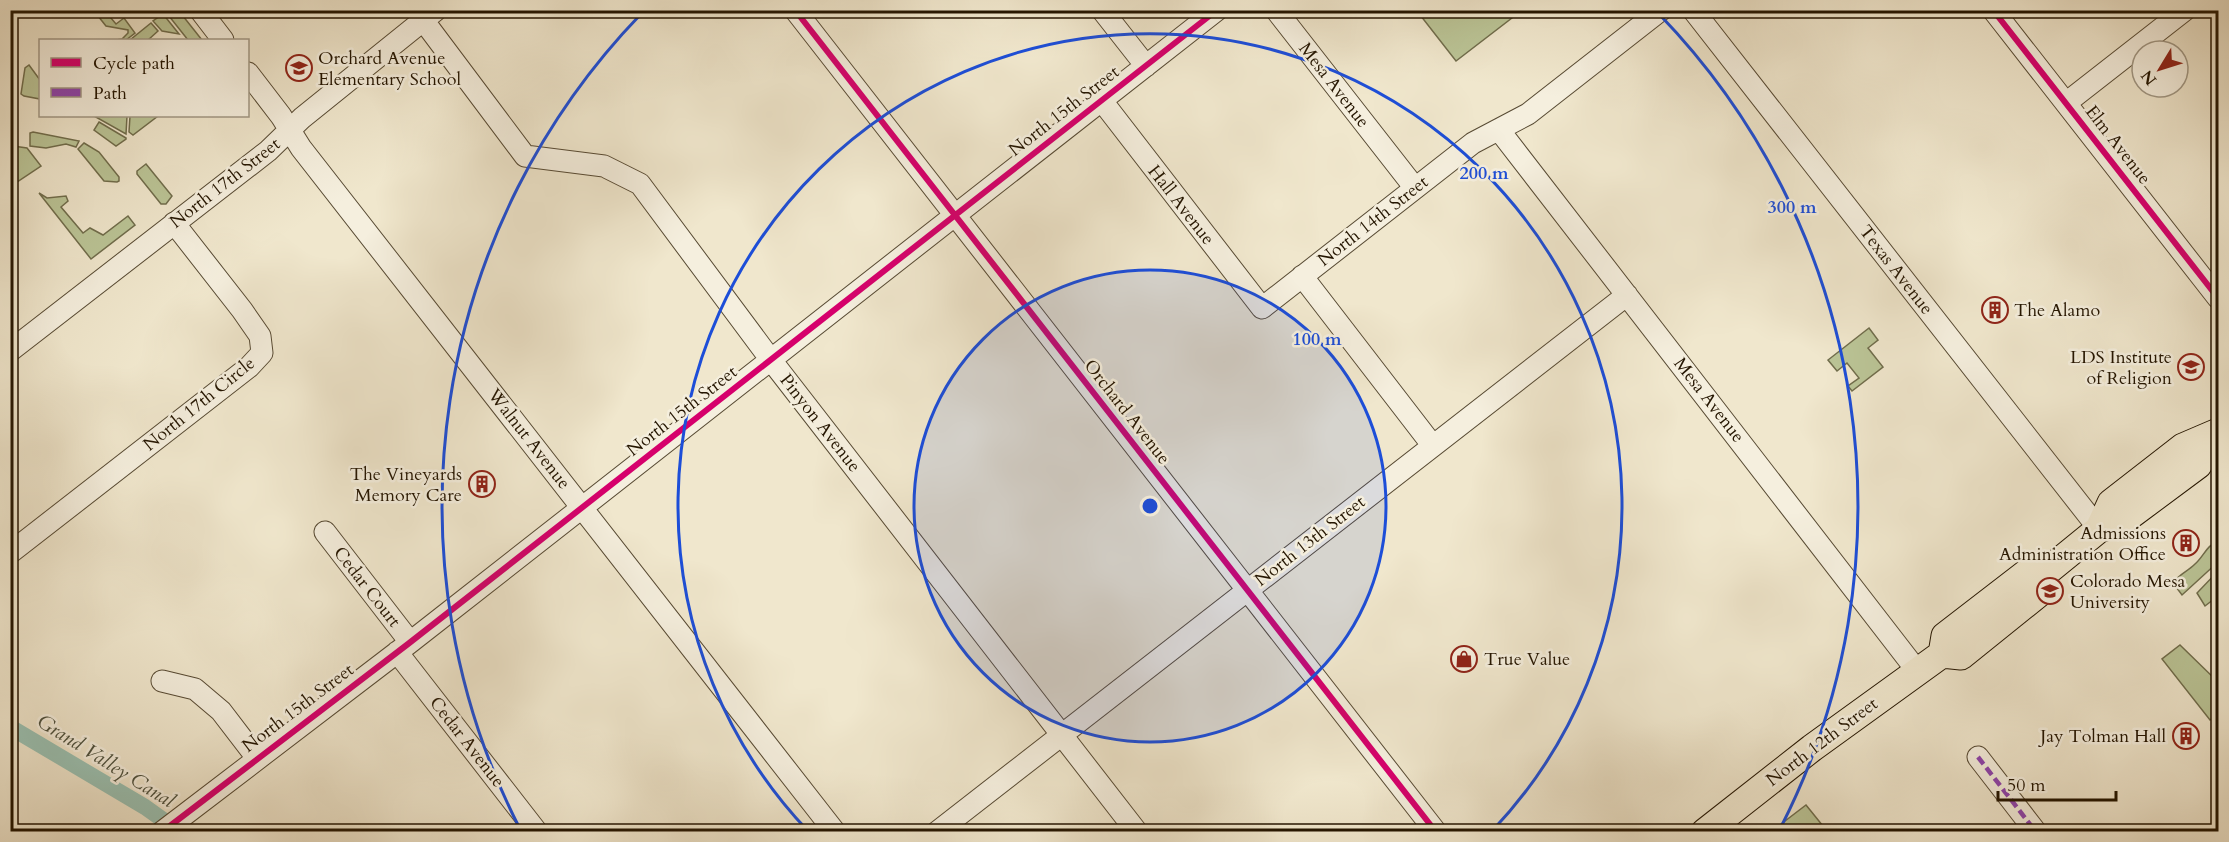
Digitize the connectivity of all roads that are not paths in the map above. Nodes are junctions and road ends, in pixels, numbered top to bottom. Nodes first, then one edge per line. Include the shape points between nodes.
1 (200, 10) edge
2 (795, 10) edge
3 (1102, 10) edge
4 (1217, 10) edge
5 (1276, 10) edge
6 (1661, 10) edge
7 (1693, 10) edge
8 (1993, 10) edge
9 (2185, 10) edge
10 (429, 16) edge
11 (222, 39) edge
12 (1146, 66) junction
13 (249, 74) edge
14 (1102, 101) junction
15 (2066, 103) junction
16 (1499, 129) junction
17 (290, 132) junction
18 (1415, 188) junction
19 (954, 217) junction
20 (174, 223) junction
21 (1302, 276) junction
22 (1627, 295) junction
23 (2218, 298) edge
24 (1262, 308) joint
25 (10, 351) edge
26 (771, 360) junction
27 (2217, 434) edge
28 (1432, 446) junction
29 (583, 508) junction
30 (2099, 529) junction
31 (324, 532) dead end
32 (10, 553) edge
33 (1246, 591) junction
34 (404, 647) junction
35 (1918, 672) junction
36 (162, 681) dead end
37 (1061, 735) junction
38 (257, 758) junction
39 (1978, 758) dead end
40 (162, 831) edge
41 (537, 831) edge
42 (835, 831) edge
43 (937, 831) edge
44 (1137, 831) edge
45 (1436, 831) edge
46 (1705, 831) edge
47 (2036, 831) edge

1 - 11 street
2 - 19 street, Orchard Avenue
3 - 12 street
4 - 12 street, North 15th Street
5 - 18 street, Mesa Avenue
6 - 16 street, North 14th Street via 1528,114
7 - 30 street, Texas Avenue
8 - 15 street, Elm Avenue
9 - 15 street
10 - 17 street, North 17th Street via 302,118
10 - 26 street, Pinyon Avenue via 525,156 604,166 640,184
12 - 14 street, North 15th Street
13 - 17 street, Walnut Avenue
14 - 19 street, North 15th Street
14 - 24 street, Hall Avenue
15 - 23 street, Elm Avenue
16 - 18 street, North 14th Street via 1473,143
16 - 22 street, Mesa Avenue
17 - 20 street, North 17th Street
17 - 29 street, Walnut Avenue
18 - 21 street, North 14th Street
19 - 26 street, North 15th Street
19 - 33 street, Orchard Avenue
20 - 25 street, North 17th Street
20 - 32 street, North 17th Circle via 260,336 262,353
21 - 24 street, North 14th Street
21 - 28 street
22 - 28 street, North 13th Street
22 - 35 street, Mesa Avenue
26 - 29 street, North 15th Street
26 - 37 street, Pinyon Avenue
27 - 30 main road, North 12th Street via 2198,465 2124,520
28 - 33 street, North 13th Street
29 - 34 street, North 15th Street
29 - 42 street, Walnut Avenue
30 - 35 main road, North 12th Street via 2045,573 2028,572 1945,636 1941,654
31 - 34 street, Cedar Court
33 - 37 street, North 13th Street
33 - 45 street, Orchard Avenue
34 - 38 street, North 15th Street
34 - 41 street, Cedar Avenue
35 - 46 main road, North 12th Street
36 - 38 street via 195,689 220,711
37 - 43 street, North 13th Street
37 - 44 street, Pinyon Avenue
38 - 40 street, North 15th Street
39 - 47 street

